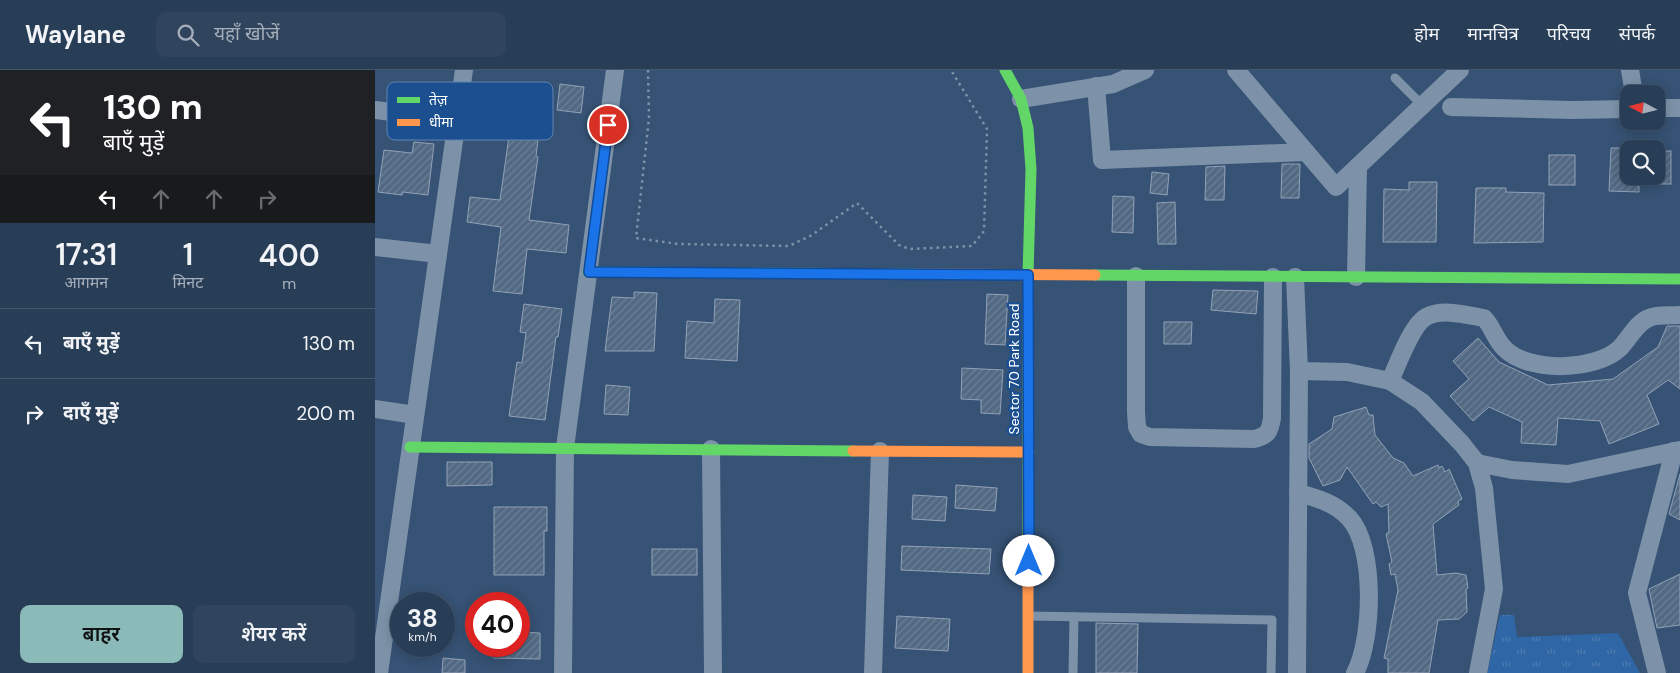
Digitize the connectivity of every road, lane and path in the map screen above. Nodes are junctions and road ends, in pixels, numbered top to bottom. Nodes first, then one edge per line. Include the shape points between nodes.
1 (615, 70) edge
2 (648, 70) edge
3 (951, 70) edge
4 (1005, 70) edge
5 (1145, 70) edge
6 (1236, 70) edge
7 (1460, 70) edge
8 (1631, 70) edge
9 (1124, 74) edge
10 (1395, 78) dead end
11 (1633, 85) edge
12 (1096, 86) junction
13 (1021, 99) junction
14 (1423, 106) junction
15 (1451, 107) dead end
16 (1665, 108) edge
17 (1680, 108) edge
18 (1620, 109) edge
19 (454, 140) edge
20 (1306, 152) junction
21 (1358, 166) junction
22 (375, 247) edge
23 (438, 254) junction
24 (589, 272) junction
25 (1028, 275) junction
26 (1136, 276) junction
27 (1273, 277) junction
28 (1295, 277) junction
29 (1355, 277) junction
30 (1680, 279) edge
31 (1680, 316) edge
32 (1299, 371) junction
33 (1390, 381) junction
34 (375, 409) edge
35 (415, 415) junction
36 (410, 447) junction
37 (565, 448) junction
38 (711, 450) junction
39 (879, 451) junction
40 (1677, 451) edge
41 (1029, 452) junction
42 (1477, 464) junction
43 (1298, 493) junction
44 (382, 594) edge
45 (1028, 616) junction
46 (1074, 617) junction
47 (379, 673) edge
48 (563, 673) edge
49 (713, 673) edge
50 (873, 673) edge
51 (1028, 673) edge
52 (1073, 673) edge
53 (1271, 673) edge
54 (1297, 673) edge
55 (1355, 673) edge
56 (1478, 673) edge
57 (1657, 673) edge

1 - 24 street
2 - 3 path via 649,118 636,238 678,244 789,246 812,235 857,203 899,245 909,249 972,246 983,231 987,129
4 - 13 street, Sector 70 Park Road
5 - 9 street
6 - 20 street
7 - 14 street
8 - 11 street
9 - 12 street via 1113,84
10 - 14 lane
12 - 13 street
12 - 20 street via 1103,160
13 - 25 street, Sector 70 Park Road via 1028,128 1031,169
14 - 21 street
15 - 18 street
16 - 17 street
19 - 23 street
20 - 21 street via 1336,187
21 - 29 street
22 - 23 street
23 - 35 street
24 - 25 street
24 - 37 street
25 - 26 street
25 - 41 street, Sector 70 Park Road
26 - 27 street
26 - 27 street via 1137,427 1141,434 1150,437 1254,439 1270,431 1272,418
27 - 28 street
28 - 29 street
28 - 32 street
29 - 30 street
31 - 33 street via 1645,320 1619,349 1597,361 1548,366 1517,358 1504,349 1484,318 1442,313 1426,316 1418,323
32 - 33 street via 1347,372
32 - 43 street
33 - 42 street via 1422,402
34 - 35 street
35 - 36 street
36 - 37 street
36 - 44 street
37 - 38 street
37 - 48 street
38 - 39 street
38 - 49 street
39 - 41 street
39 - 50 street
40 - 42 street via 1569,474
40 - 57 street via 1637,593
41 - 45 street, Sector 70 Park Road
42 - 56 street via 1485,488 1494,589
43 - 54 street
43 - 55 street via 1337,507 1351,519 1360,536 1369,583 1369,612 1365,646
44 - 47 street
45 - 46 lane
45 - 51 street, Sector 70 Park Road
46 - 52 lane
46 - 53 lane via 1272,620

